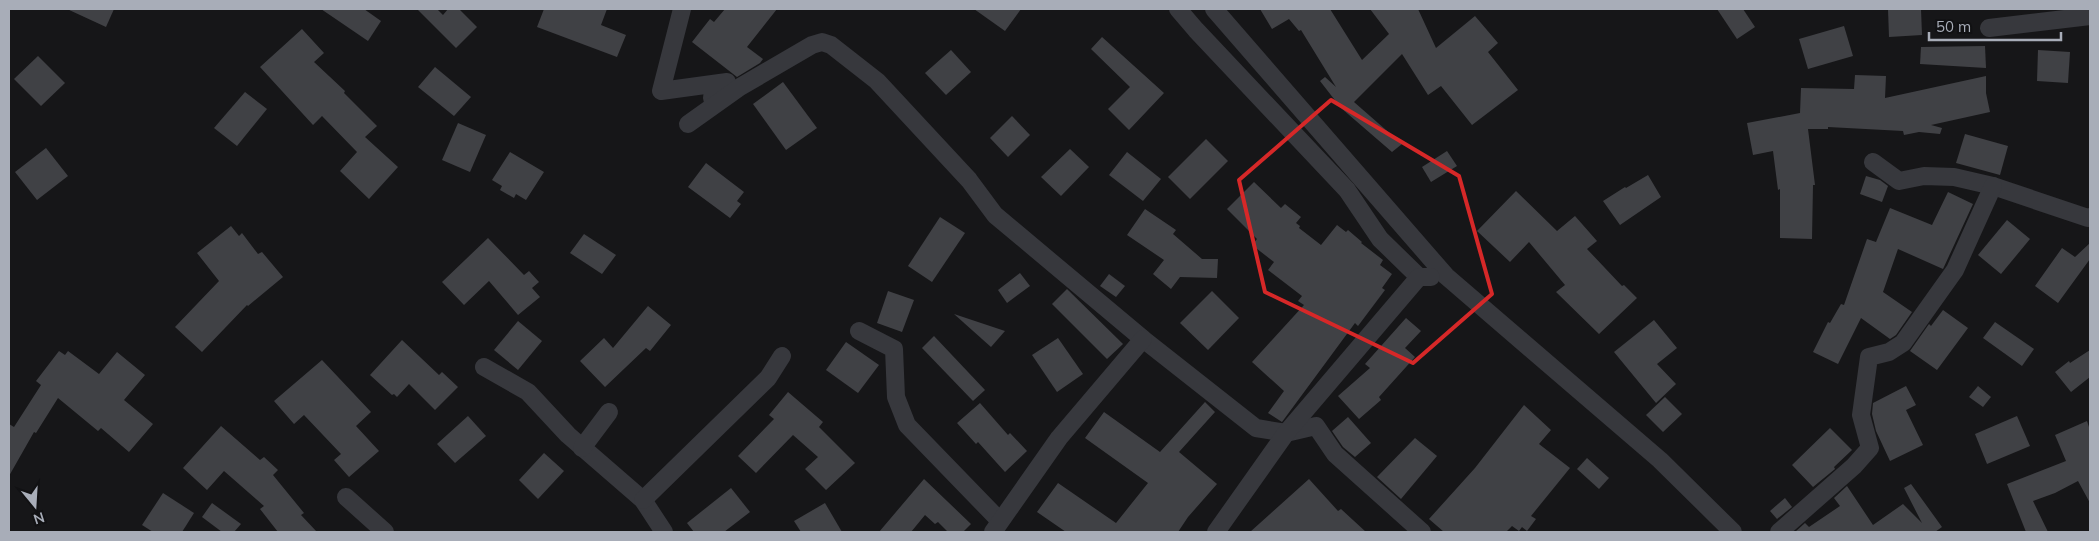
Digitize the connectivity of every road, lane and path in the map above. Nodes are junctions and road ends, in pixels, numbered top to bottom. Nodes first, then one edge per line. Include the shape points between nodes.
1 (682, 9) edge
2 (1178, 9) edge
3 (1214, 9) edge
4 (2090, 16) edge
5 (1989, 28) dead end
6 (1873, 162) dead end
7 (1993, 186) junction
8 (2090, 216) edge
9 (1446, 276) junction
10 (1418, 277) junction
11 (859, 331) dead end
12 (1143, 339) junction
13 (782, 356) dead end
14 (484, 367) dead end
15 (609, 412) dead end
16 (1286, 433) junction
17 (582, 448) junction
18 (346, 497) dead end
19 (642, 500) junction
20 (996, 527) edge
21 (385, 532) edge
22 (664, 532) edge
23 (1216, 532) edge
24 (1422, 532) edge
25 (1733, 532) edge
26 (1779, 532) edge

1 - 12 street via 661,91 727,82 688,124 740,86 812,45 822,42 831,45 877,82 969,180 995,215
2 - 10 street via 1346,190 1380,239
3 - 9 street
4 - 5 street
6 - 7 street via 1899,181 1924,176 1954,177
7 - 8 street via 2088,218
7 - 26 street via 1955,270 1903,343 1889,352 1869,357 1861,415 1870,448
9 - 10 street
9 - 25 street via 1660,460
10 - 16 street
11 - 20 street via 894,349 896,397 907,425
12 - 16 street via 1256,428
12 - 20 street via 1059,438
13 - 19 street via 768,378
14 - 17 street via 528,392
15 - 17 street
16 - 23 street
16 - 24 street via 1316,426 1335,454
17 - 19 street
18 - 21 street
19 - 22 street

